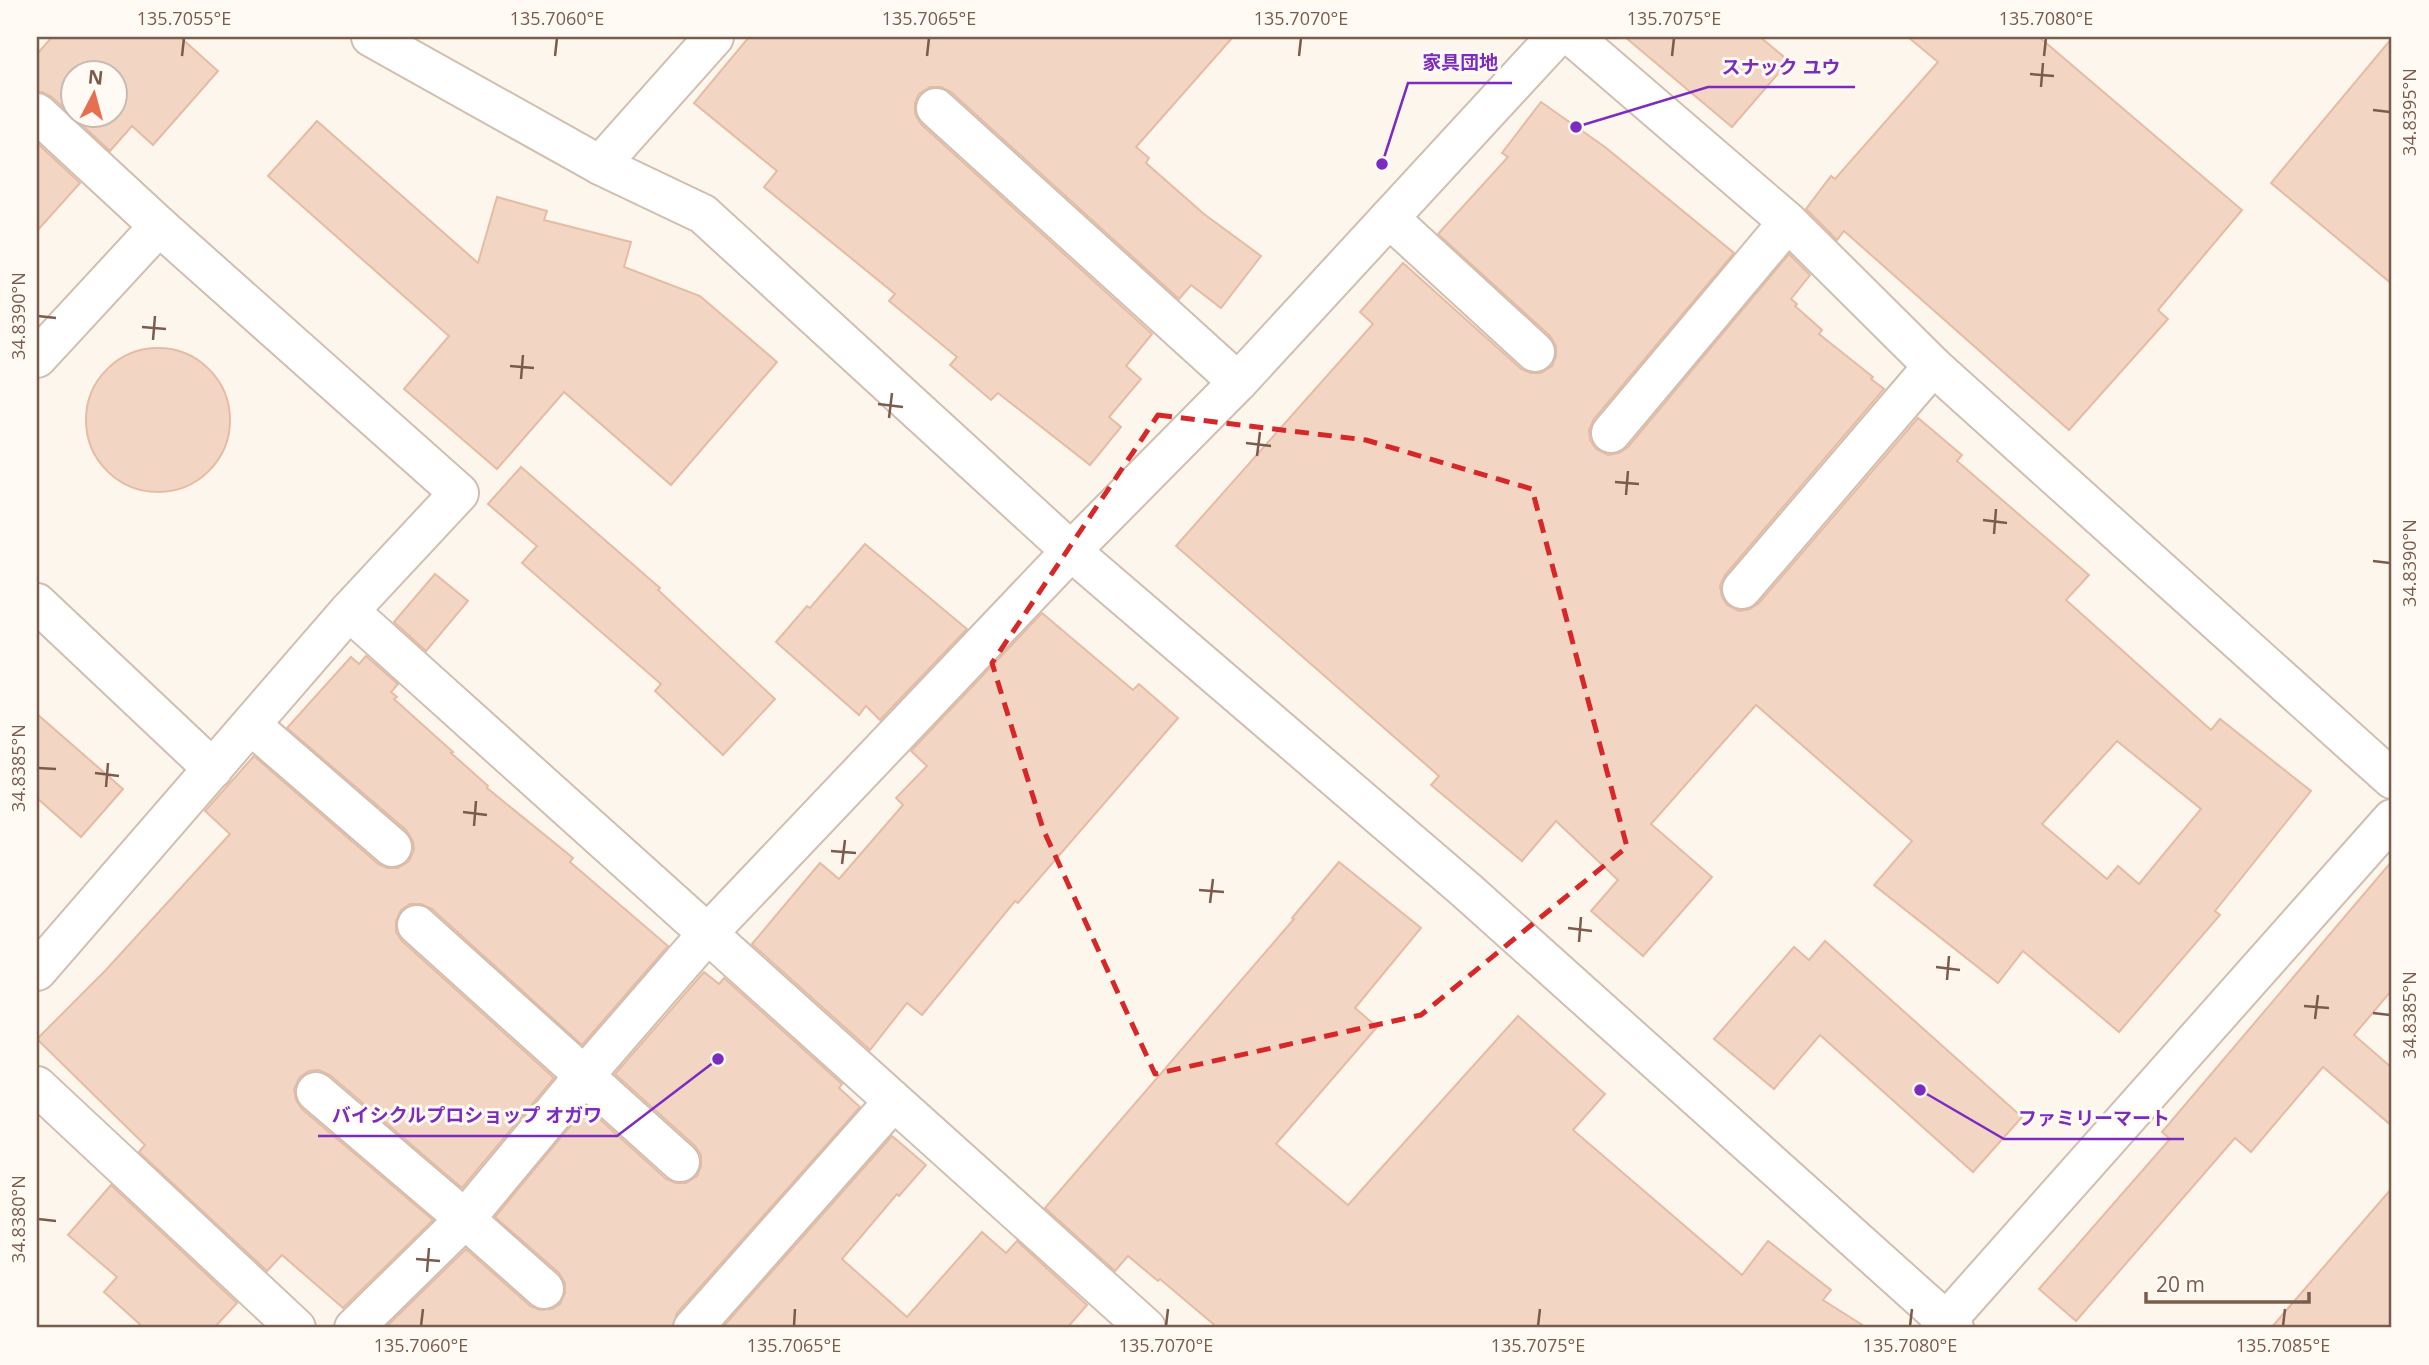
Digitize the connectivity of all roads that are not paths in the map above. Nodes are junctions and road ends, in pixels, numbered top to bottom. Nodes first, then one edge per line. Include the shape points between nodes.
1 (371, 37) edge
2 (714, 37) edge
3 (1556, 37) edge
4 (1573, 37) edge
5 (936, 108) dead end
6 (37, 113) edge
7 (600, 164) junction
8 (1389, 218) junction
9 (1788, 222) junction
10 (159, 226) junction
11 (1535, 352) dead end
12 (37, 358) edge
13 (1933, 366) junction
14 (1238, 382) junction
15 (1611, 433) dead end
16 (1071, 551) junction
17 (1742, 589) dead end
18 (37, 603) edge
19 (349, 611) junction
20 (251, 725) junction
21 (212, 769) junction
22 (2392, 779) edge
23 (2392, 819) edge
24 (392, 847) dead end
25 (417, 925) dead end
26 (708, 933) junction
27 (41, 956) edge
28 (584, 1076) junction
29 (37, 1086) edge
30 (316, 1092) dead end
31 (893, 1102) junction
32 (680, 1162) dead end
33 (465, 1219) junction
34 (544, 1289) dead end
35 (1128, 1322) edge
36 (1947, 1326) edge
37 (296, 1328) edge
38 (354, 1328) edge
39 (693, 1328) edge

1 - 7 street
2 - 7 street
3 - 8 street
4 - 9 street
5 - 14 street
6 - 10 street
7 - 16 street via 704,214
8 - 11 street
8 - 14 street
9 - 13 street
9 - 15 street
10 - 12 street
10 - 19 street via 459,493
13 - 17 street
13 - 22 street
14 - 16 street
16 - 26 street
16 - 36 street via 1466,890
18 - 21 street
19 - 20 street
19 - 26 street
20 - 21 street
20 - 24 street
21 - 27 street
23 - 36 street
25 - 28 street
26 - 28 street
26 - 31 street
28 - 32 street
28 - 33 street
29 - 37 street
30 - 33 street
31 - 35 street
31 - 39 street
33 - 34 street
33 - 38 street

